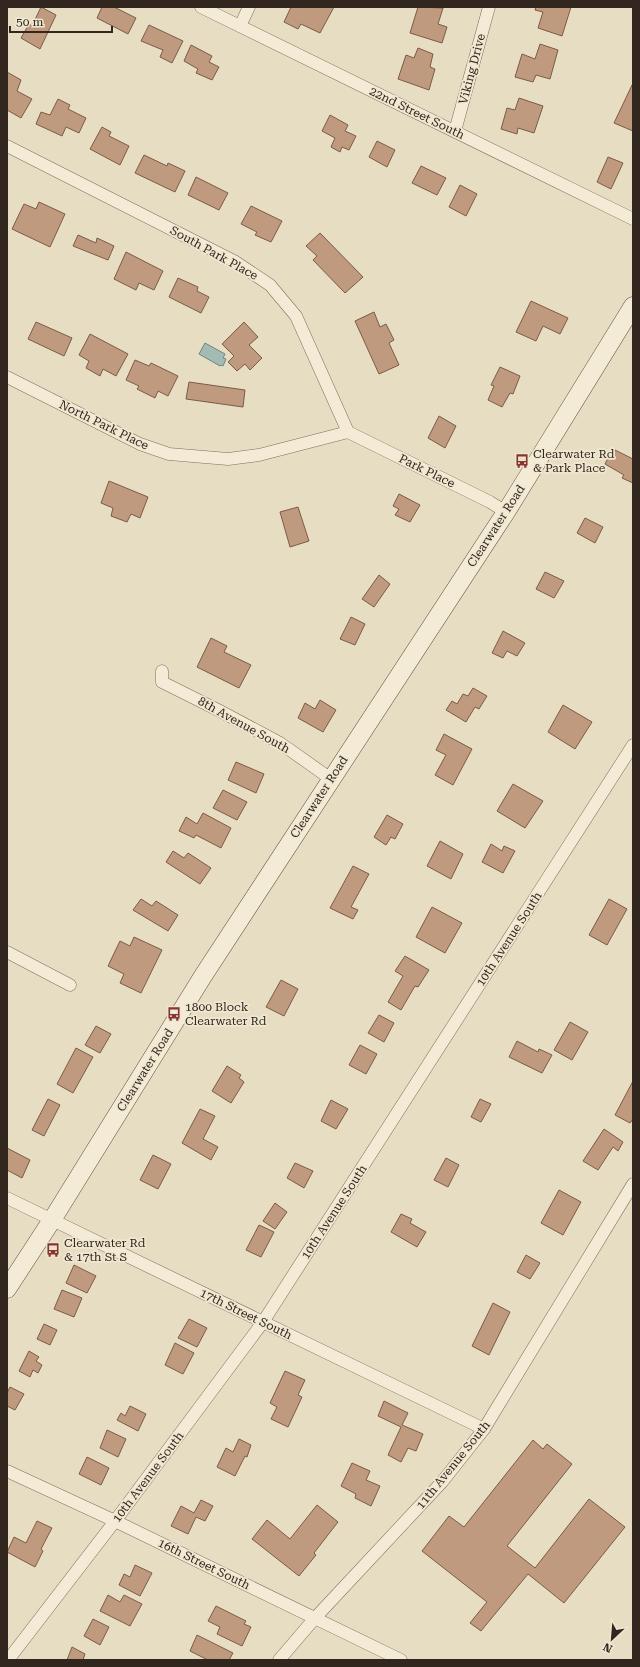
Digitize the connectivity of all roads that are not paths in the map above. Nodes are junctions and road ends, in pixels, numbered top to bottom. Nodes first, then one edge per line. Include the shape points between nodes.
1 (201, 7) edge
2 (249, 7) edge
3 (489, 7) edge
4 (240, 26) junction
5 (455, 131) junction
6 (7, 146) edge
7 (633, 219) edge
8 (633, 306) edge
9 (7, 378) edge
10 (348, 432) junction
11 (506, 512) junction
12 (162, 671) dead end
13 (633, 745) edge
14 (331, 779) junction
15 (7, 952) edge
16 (70, 984) dead end
17 (633, 1184) edge
18 (7, 1198) edge
19 (52, 1220) junction
20 (7, 1290) edge
21 (263, 1322) junction
22 (484, 1430) junction
23 (7, 1471) edge
24 (115, 1521) junction
25 (314, 1618) junction
26 (8, 1660) edge
27 (279, 1660) edge
28 (400, 1660) edge

1 - 4 street, 22nd Street South
2 - 4 street
3 - 5 street, Viking Drive
4 - 5 street, 22nd Street South
5 - 7 street, 22nd Street South
6 - 10 street, South Park Place via 234,261 270,285 296,316
8 - 11 street, Clearwater Road
9 - 10 street, North Park Place via 140,444 169,454 228,458 259,455
10 - 11 street, Park Place
11 - 14 street, Clearwater Road
12 - 14 street, 8th Avenue South via 162,682 280,743
13 - 21 street, 10th Avenue South
14 - 19 street, Clearwater Road via 203,976
15 - 16 street
17 - 22 street, 11th Avenue South
18 - 19 street, 17th Street South
19 - 20 street, Clearwater Road
19 - 21 street, 17th Street South
21 - 22 street, 17th Street South
21 - 24 street, 10th Avenue South
22 - 25 street, 11th Avenue South via 442,1482
23 - 24 street, 16th Street South
24 - 25 street, 16th Street South
24 - 26 street, 10th Avenue South
25 - 27 street, 11th Avenue South
25 - 28 street, 16th Street South

